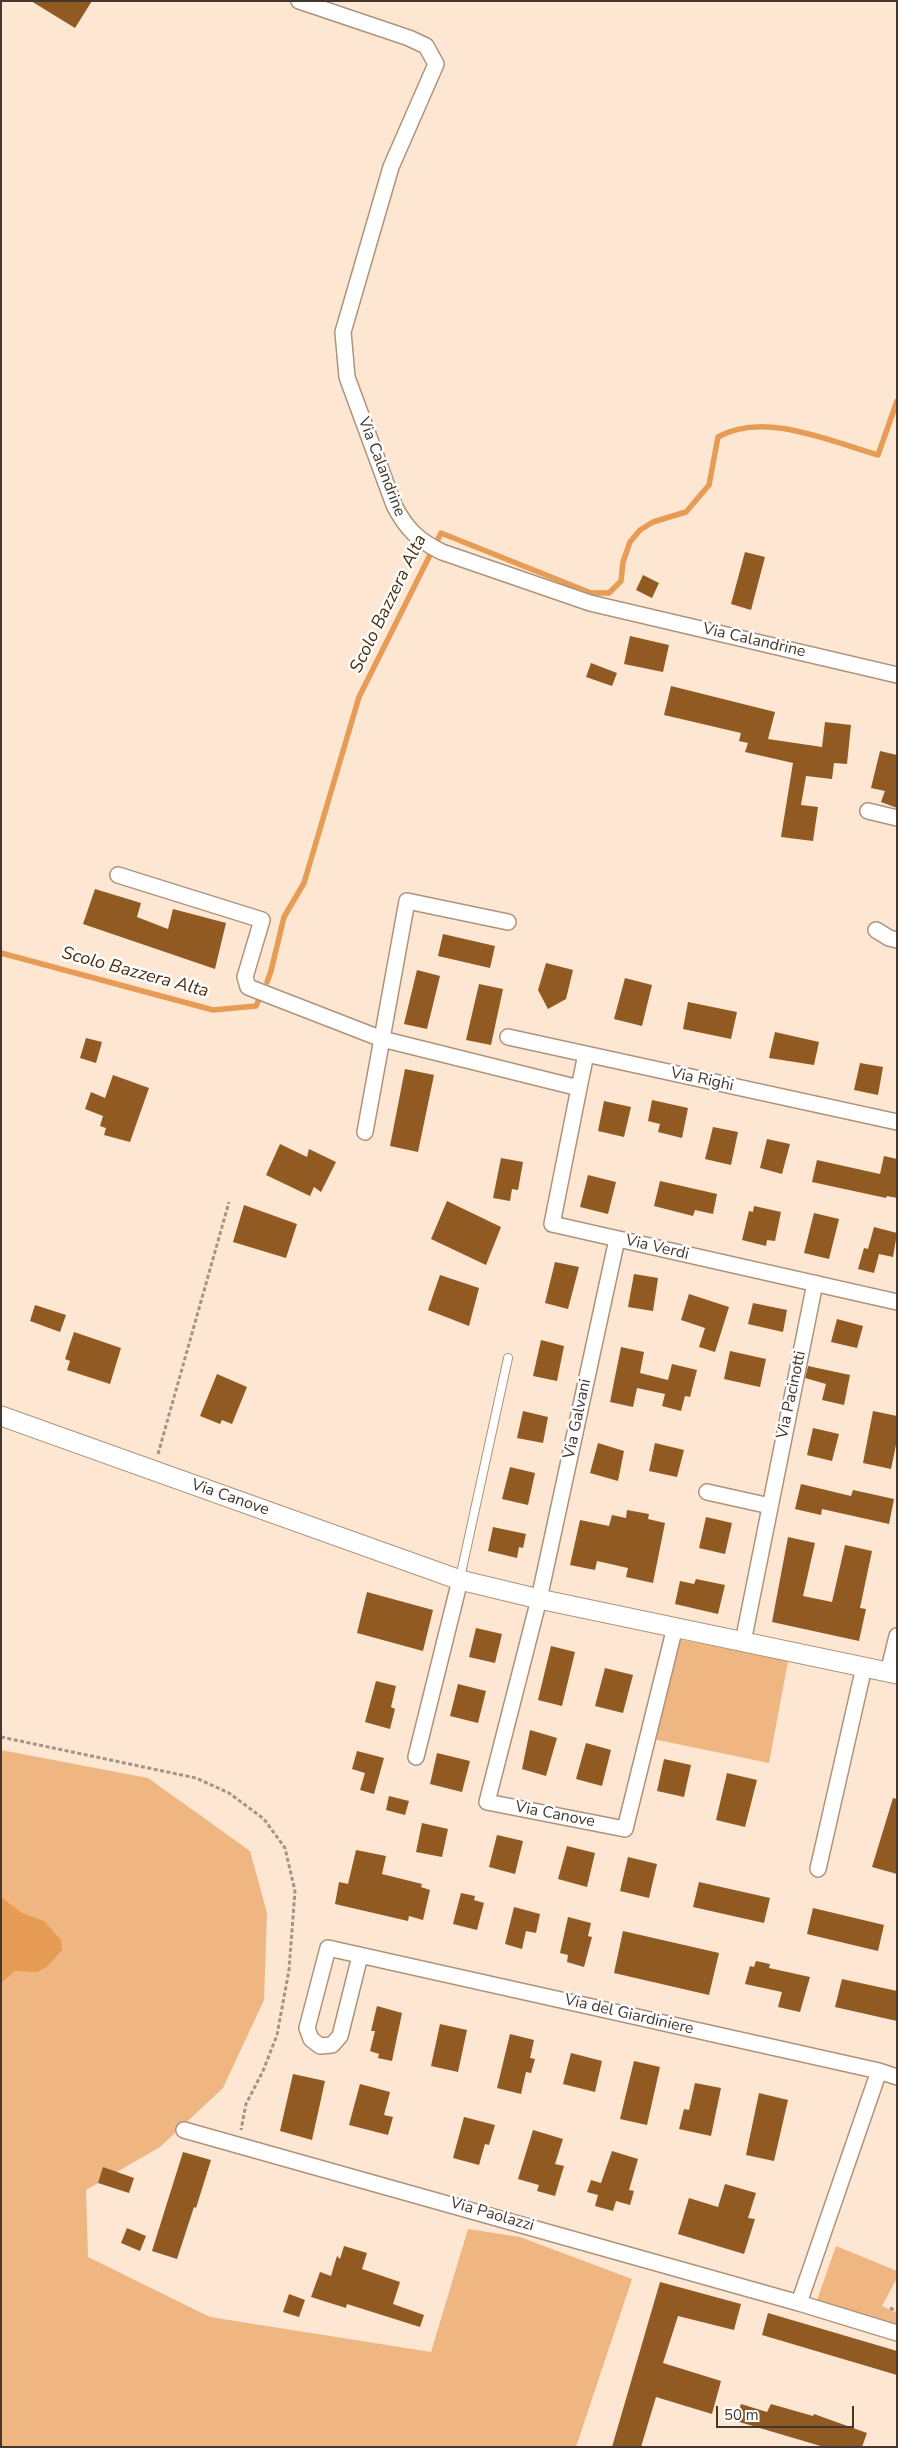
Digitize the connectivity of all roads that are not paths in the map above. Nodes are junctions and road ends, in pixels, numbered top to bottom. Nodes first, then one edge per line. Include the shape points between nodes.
1 (299, 1) edge
2 (897, 675) edge
3 (868, 811) dead end
4 (897, 818) edge
5 (118, 875) dead end
6 (508, 922) dead end
7 (876, 930) dead end
8 (897, 940) edge
9 (508, 1037) dead end
10 (382, 1039) junction
11 (586, 1054) junction
12 (579, 1088) junction
13 (897, 1122) edge
14 (365, 1132) dead end
15 (617, 1239) junction
16 (815, 1283) junction
17 (897, 1302) edge
18 (508, 1358) dead end
19 (1, 1416) edge
20 (707, 1492) dead end
21 (770, 1506) junction
22 (460, 1580) junction
23 (539, 1599) junction
24 (675, 1627) junction
25 (897, 1636) edge
26 (743, 1642) junction
27 (864, 1667) junction
28 (892, 1673) edge
29 (416, 1757) dead end
30 (818, 1869) dead end
31 (360, 1956) junction
32 (879, 2071) junction
33 (897, 2077) edge
34 (184, 2130) dead end
35 (799, 2303) junction
36 (897, 2333) edge

1 - 2 street, Via Calandrine via 409,38 426,46 436,64 391,167 343,332 347,377 402,522 425,544 442,552 590,602
3 - 4 street
5 - 10 street via 262,920 245,977 248,987
6 - 10 street via 407,901
7 - 8 street
9 - 11 street, Via Righi
10 - 12 street
10 - 14 street
11 - 12 street, Via Verdi
11 - 13 street, Via Righi
12 - 15 street, Via Verdi via 552,1224
15 - 16 street, Via Verdi
15 - 23 street, Via Galvani
16 - 17 street, Via Verdi
16 - 21 street, Via Pacinotti
18 - 22 lane
19 - 22 street, Via Canove
20 - 21 street
21 - 26 street, Via Pacinotti
22 - 23 street, Via Canove
22 - 29 street
23 - 24 street, Via Canove
23 - 24 street, Via Canove via 487,1802 625,1829
24 - 26 street, Via Canove
25 - 28 street
26 - 27 street, Via Canove
27 - 28 street, Via Canove
27 - 30 street
31 - 31 street, Via del Giardiniere via 340,2036 332,2045 320,2046 310,2039 308,2028 328,1948
31 - 32 street, Via del Giardiniere
32 - 33 street, Via del Giardiniere
32 - 35 street
34 - 35 street, Via Paolazzi
35 - 36 street, Via Paolazzi

